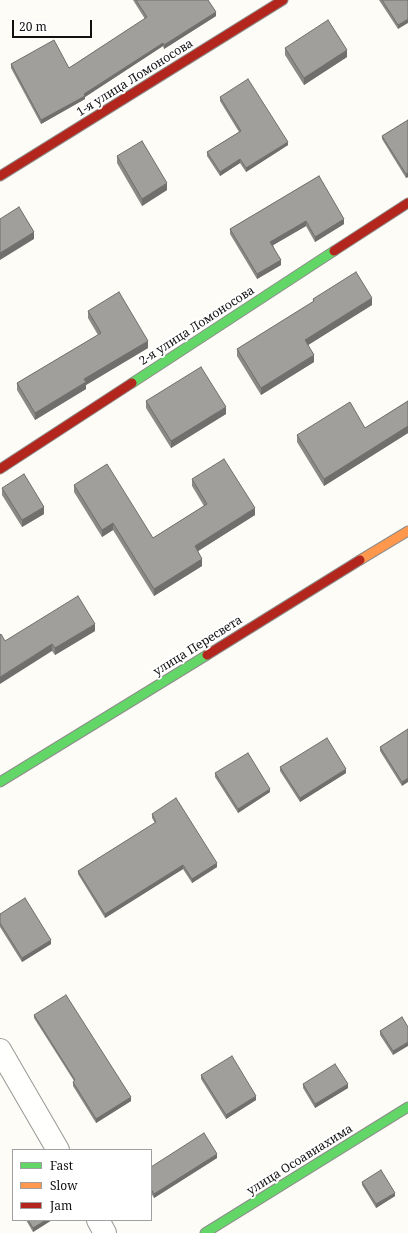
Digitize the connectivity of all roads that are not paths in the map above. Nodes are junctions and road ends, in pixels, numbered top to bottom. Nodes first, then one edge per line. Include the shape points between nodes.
1 (283, 0) edge
2 (0, 176) edge
3 (408, 202) edge
4 (0, 469) edge
5 (408, 531) edge
6 (0, 782) edge
7 (0, 1050) edge
8 (408, 1106) edge
9 (57, 1149) edge
10 (99, 1221) edge
11 (105, 1233) edge
12 (205, 1233) edge

1 - 2 street, 1-я улица Ломоносова
3 - 4 street, 2-я улица Ломоносова
5 - 6 street, улица Пересвета
7 - 9 street
8 - 12 street, улица Осоавиахима
10 - 11 street

